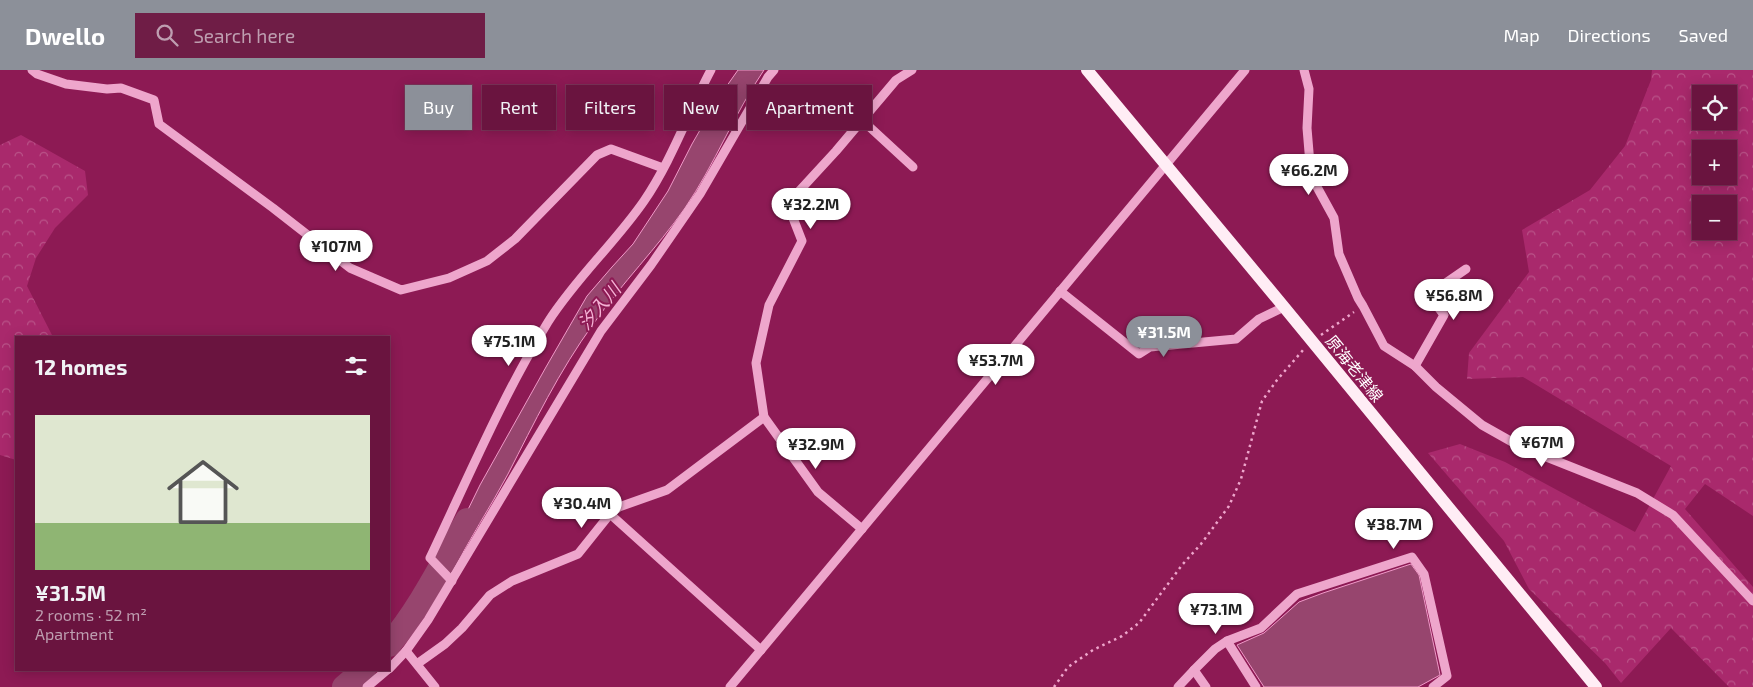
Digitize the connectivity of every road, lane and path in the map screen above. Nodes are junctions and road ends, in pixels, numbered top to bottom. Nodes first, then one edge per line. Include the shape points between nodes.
1 (32, 70) edge
2 (711, 70) edge
3 (774, 70) edge
4 (912, 70) edge
5 (1087, 70) edge
6 (1245, 70) edge
7 (1304, 70) edge
8 (872, 108) edge
9 (872, 129) edge
10 (854, 130) edge
11 (1166, 164) junction
12 (912, 167) dead end
13 (663, 168) junction
14 (1466, 269) dead end
15 (1060, 291) junction
16 (1363, 306) junction
17 (1284, 307) junction
18 (1312, 341) junction
19 (1415, 366) junction
20 (764, 417) junction
21 (610, 514) junction
22 (862, 529) junction
23 (452, 580) junction
24 (1753, 601) edge
25 (1227, 642) junction
26 (761, 650) junction
27 (406, 651) junction
28 (417, 664) junction
29 (390, 667) edge
30 (1194, 670) junction
31 (386, 671) edge
32 (368, 687) edge
33 (435, 687) edge
34 (730, 687) edge
35 (1054, 687) edge
36 (1178, 687) edge
37 (1206, 687) edge
38 (1256, 687) edge
39 (1433, 687) edge
40 (1596, 687) edge

1 - 13 street via 66,84 122,88 154,100 159,124 350,268 401,290 449,278 487,261 515,239 597,155 611,149
2 - 13 street via 672,156
3 - 23 street via 700,194 601,331
4 - 8 street via 896,80
5 - 11 main road, 原海老津線
6 - 11 street
7 - 16 street via 1309,89 1306,128 1311,176 1334,218 1339,254
9 - 12 street
10 - 20 street via 790,201 802,240 769,305 762,334 756,363
11 - 15 street
11 - 17 main road, 原海老津線
13 - 23 street via 618,237 572,289 549,321 506,397 430,558
14 - 19 street via 1437,289 1435,303 1444,315
15 - 17 street via 1139,354 1150,347 1236,339 1258,319
15 - 22 street
16 - 18 path
16 - 19 street via 1384,346
17 - 18 main road, 原海老津線
18 - 35 path via 1262,402 1241,479 1229,506 1201,544 1138,623 1068,668
18 - 40 main road, 原海老津線
19 - 24 street via 1475,418 1521,447 1637,493 1673,515
20 - 21 street via 667,490 619,507
20 - 22 street via 818,492
21 - 26 street
21 - 28 street via 578,554 512,581 490,595 472,619
22 - 26 street
23 - 27 street
25 - 30 street via 1214,649
25 - 38 street
25 - 39 street via 1261,628 1297,594 1412,557 1424,574 1448,676
26 - 34 street
27 - 28 street
27 - 29 street
28 - 33 street
30 - 36 street
30 - 37 street
31 - 32 street

